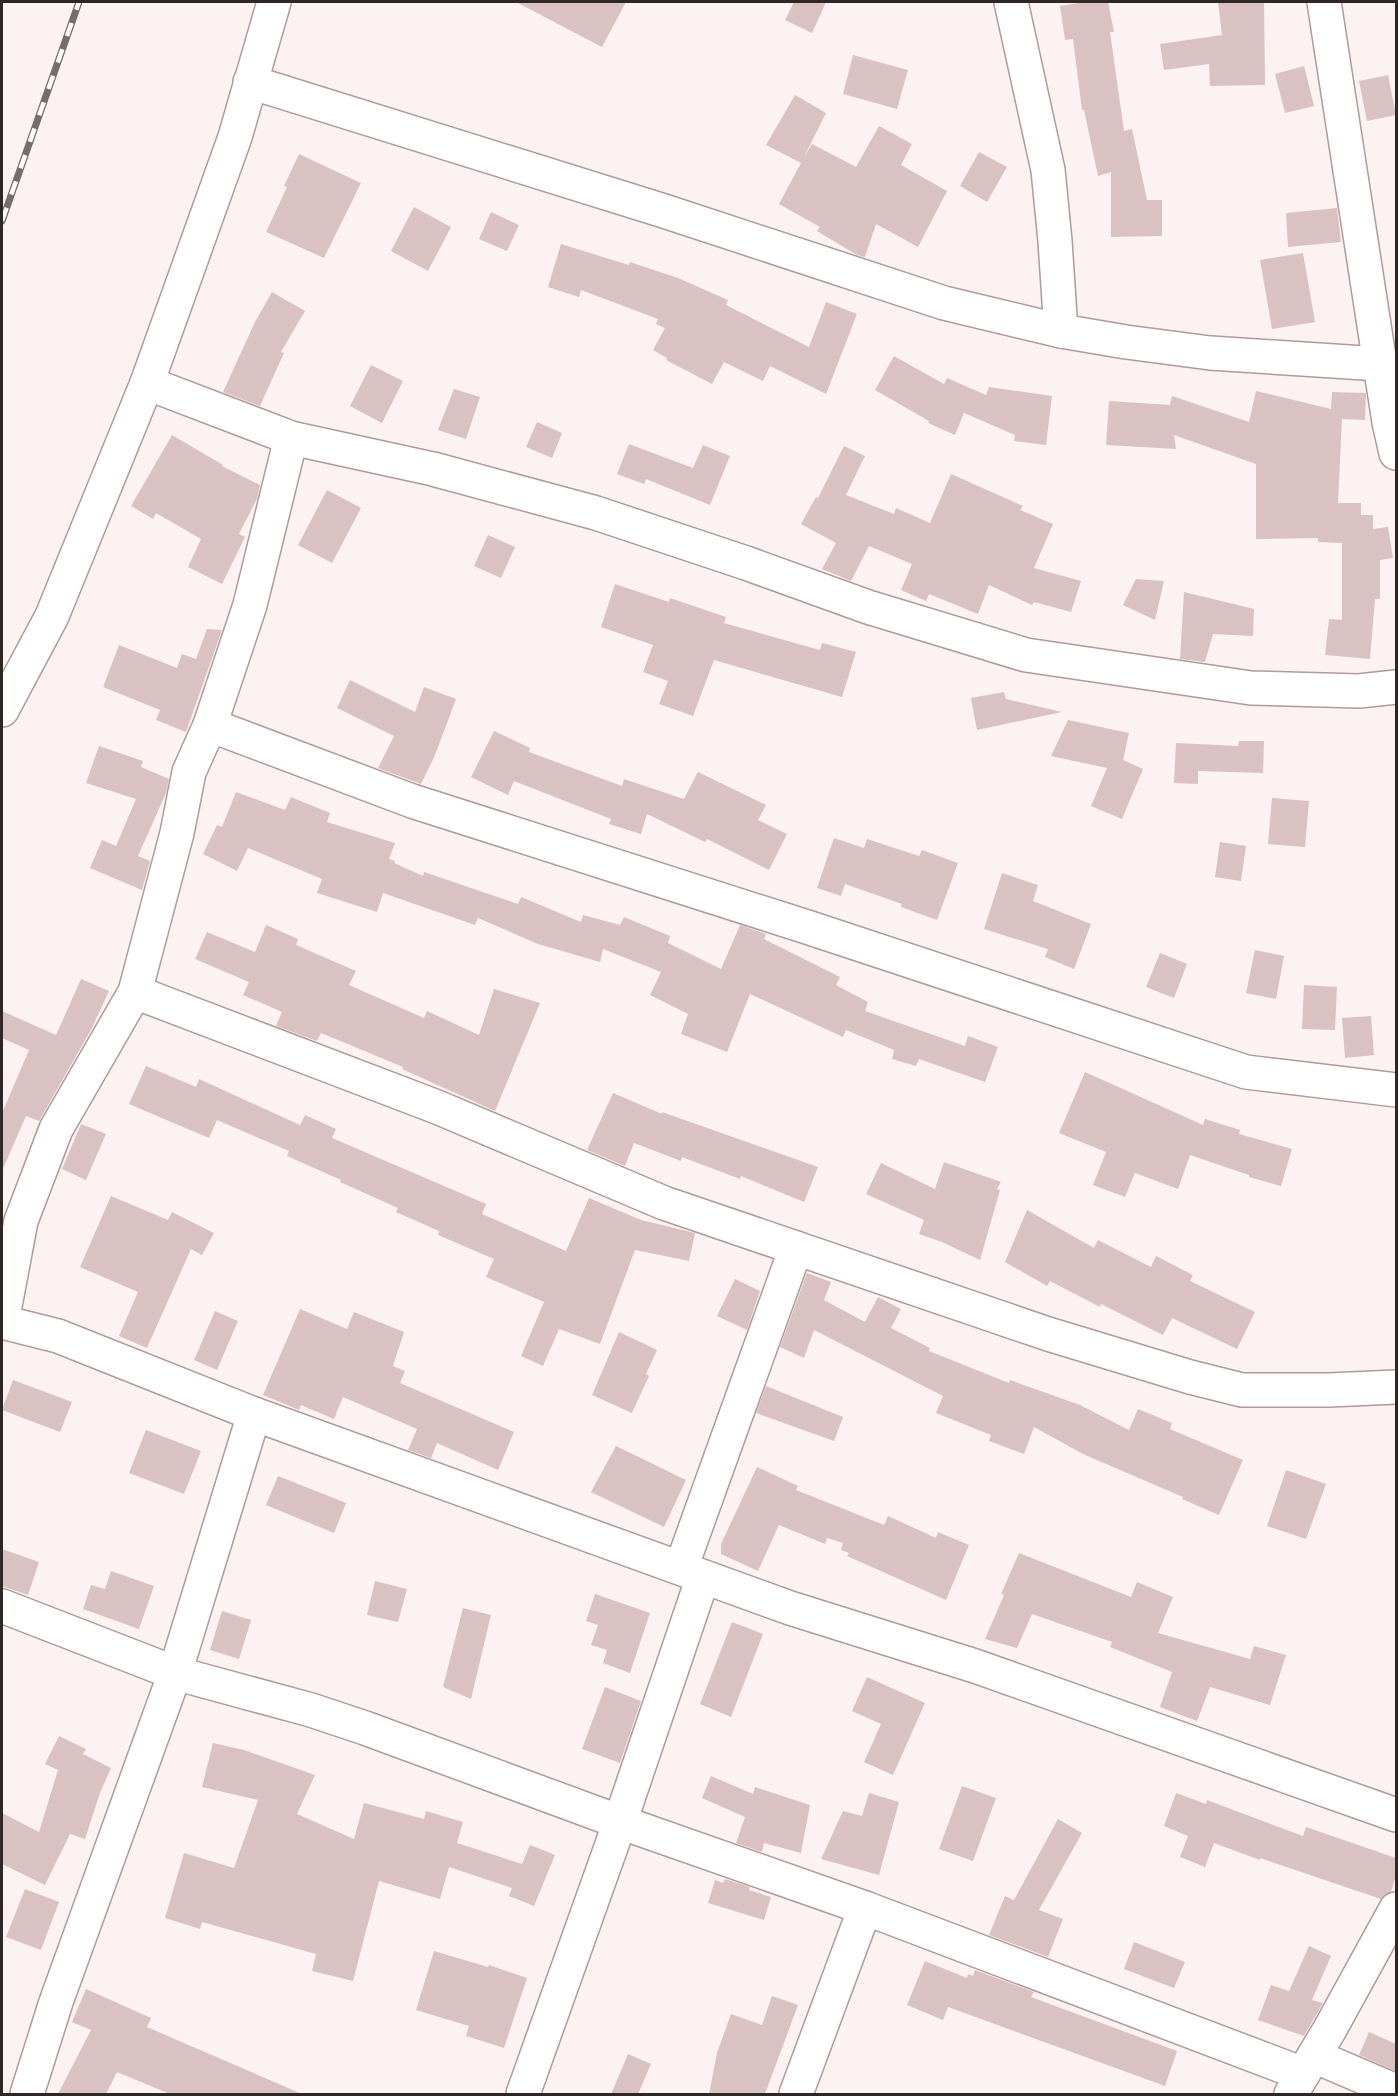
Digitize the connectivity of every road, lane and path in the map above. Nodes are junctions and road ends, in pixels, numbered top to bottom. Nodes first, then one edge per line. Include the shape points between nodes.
1 (274, 2) edge
2 (1011, 2) edge
3 (1324, 2) edge
4 (250, 81) junction
5 (1061, 331) junction
6 (1380, 364) junction
7 (147, 383) junction
8 (291, 438) junction
9 (1396, 453) edge
10 (1396, 687) edge
11 (2, 710) edge
12 (210, 725) junction
13 (135, 992) junction
14 (1396, 1090) edge
15 (796, 1248) junction
16 (2, 1322) edge
17 (1396, 1387) edge
18 (255, 1414) junction
19 (692, 1572) junction
20 (2, 1606) edge
21 (175, 1673) junction
22 (1396, 1815) edge
23 (620, 1822) junction
24 (865, 1908) junction
25 (1396, 1909) edge
26 (1302, 2075) edge
27 (1396, 2091) edge
28 (27, 2094) edge
29 (523, 2094) edge
30 (796, 2094) edge

1 - 4 street
2 - 5 street via 1048,170
3 - 6 street
4 - 5 street via 944,303
4 - 7 street via 235,137
5 - 6 street via 1210,354
6 - 9 street
7 - 8 street
7 - 11 street via 52,616
8 - 10 street via 433,469 596,513 868,608 1026,655 1251,688 1359,691
8 - 12 street via 250,605
12 - 13 street via 189,772
12 - 14 street via 412,801 1246,1072
13 - 15 street via 437,1107 664,1203
13 - 16 street via 56,1129 21,1221
15 - 17 street via 1048,1334 1242,1390
15 - 19 street
16 - 18 street via 58,1336
18 - 19 street
18 - 21 street
19 - 22 street via 790,1608 975,1666
19 - 23 street
20 - 21 street
21 - 23 street via 312,1710
21 - 28 street via 56,2002
23 - 24 street
23 - 29 street
24 - 26 street
24 - 30 street
25 - 26 street
26 - 27 street

